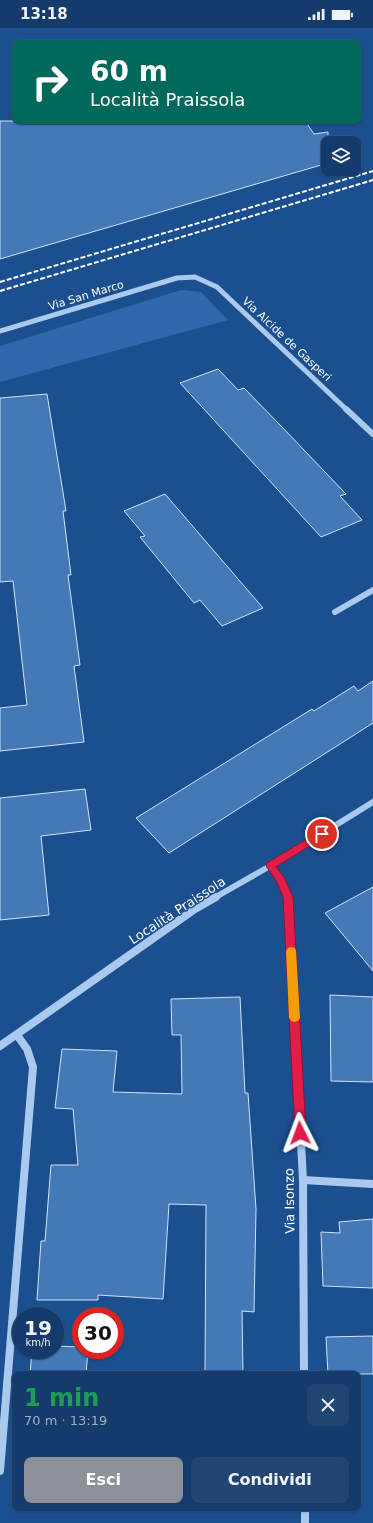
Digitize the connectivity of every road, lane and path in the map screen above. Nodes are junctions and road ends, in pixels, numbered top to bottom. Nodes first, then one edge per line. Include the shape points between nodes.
1 (177, 278) joint
2 (0, 331) edge
3 (373, 434) edge
4 (373, 590) edge
5 (335, 612) dead end
6 (373, 802) edge
7 (270, 866) junction
8 (17, 1035) junction
9 (0, 1046) edge
10 (303, 1180) junction
11 (373, 1184) edge
12 (304, 1371) edge
13 (0, 1471) edge
14 (304, 1511) edge
15 (305, 1523) edge

1 - 2 street, Via San Marco
1 - 3 street, Via Alcide de Gasperi via 195,277 217,287
4 - 5 street
6 - 7 street, Località Praissola
7 - 8 street, Località Praissola via 196,909
7 - 10 street, Via Isonzo via 281,880 288,897
8 - 9 street, Località Praissola
8 - 13 street via 27,1049 33,1067
10 - 11 street
10 - 12 street, Via Isonzo
14 - 15 street

